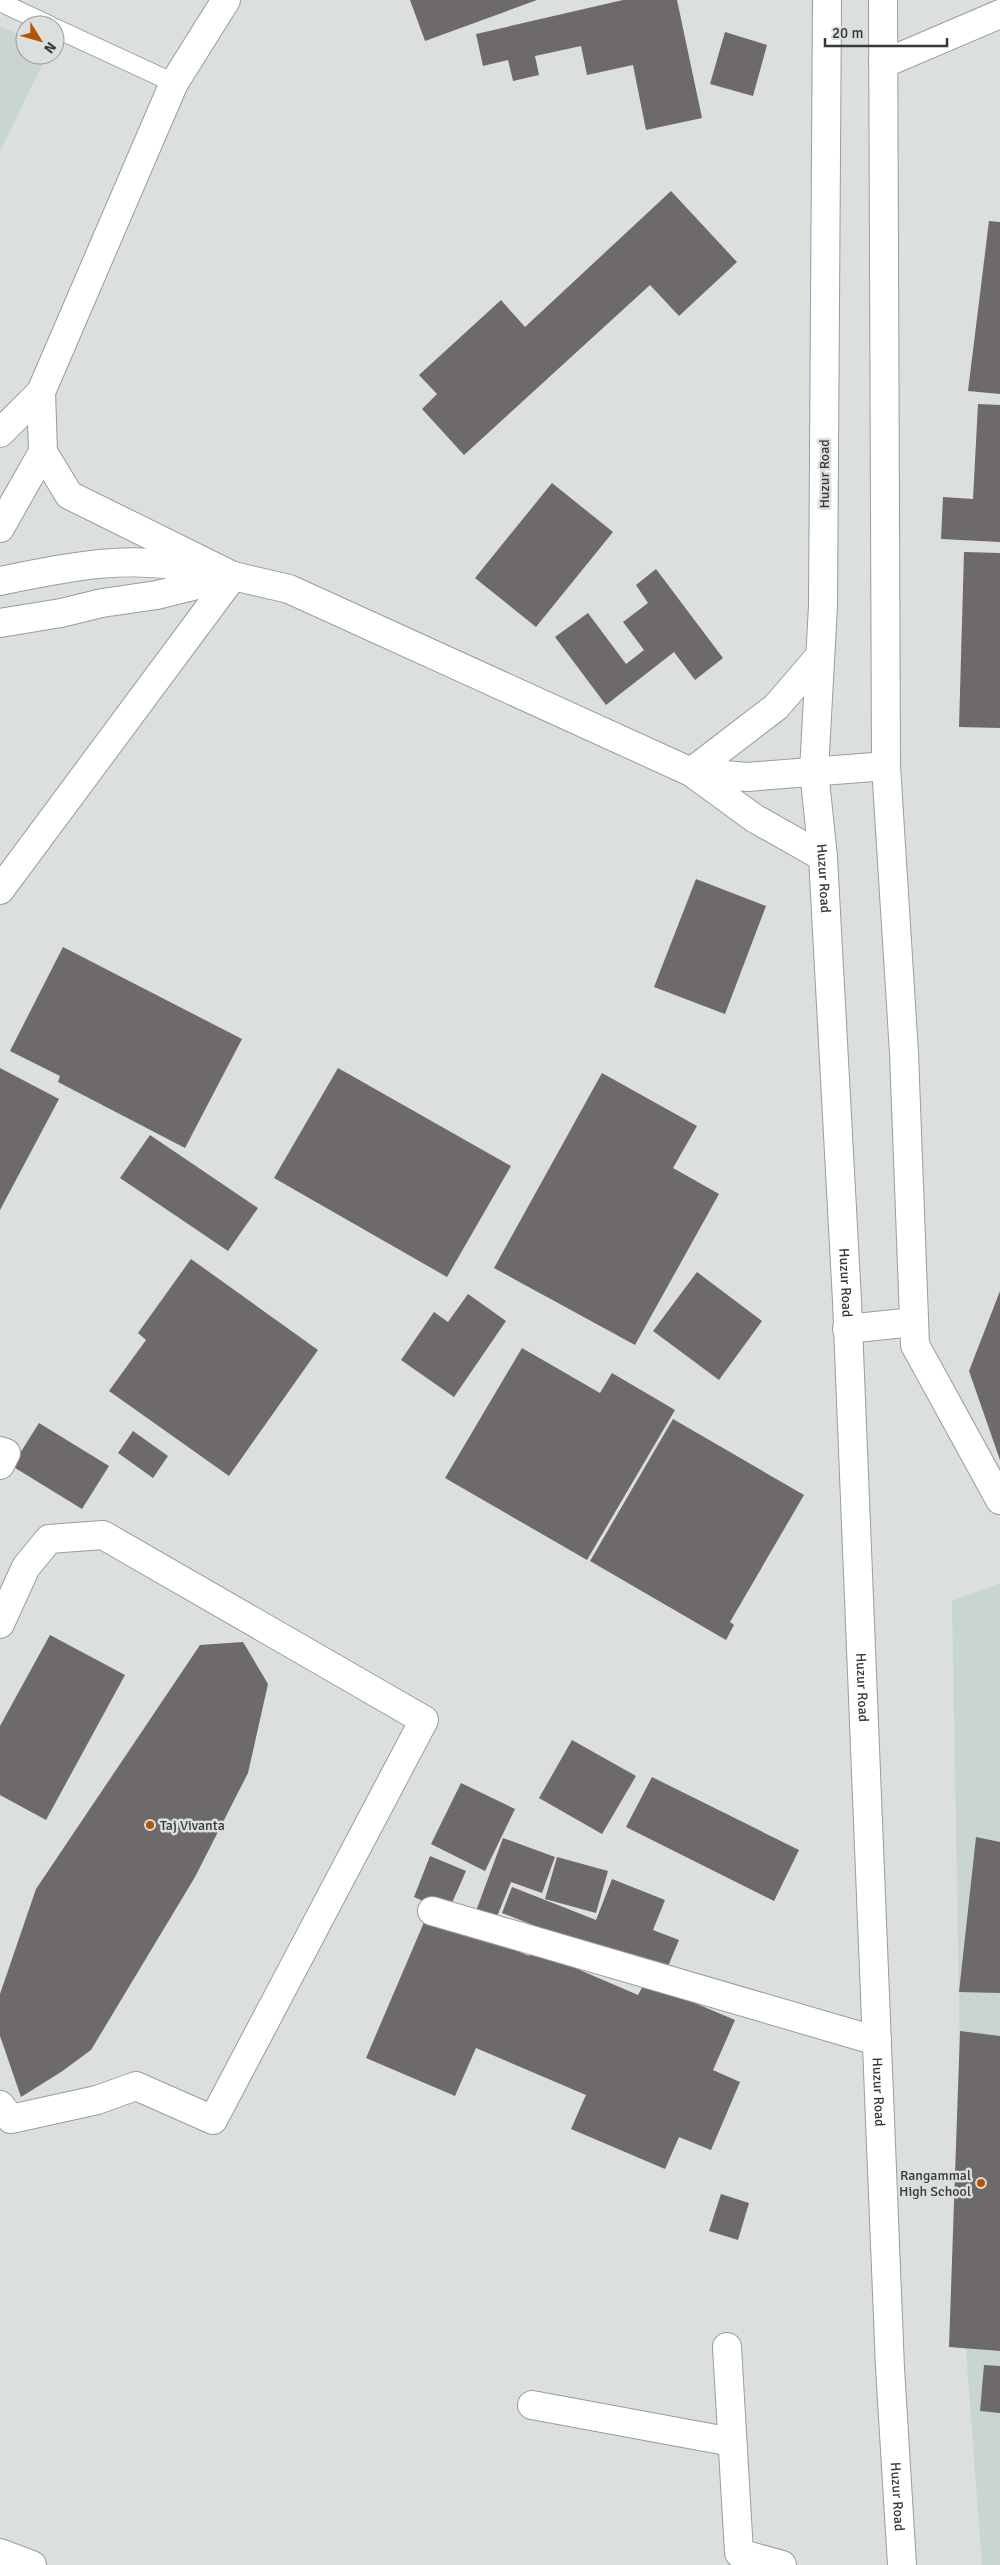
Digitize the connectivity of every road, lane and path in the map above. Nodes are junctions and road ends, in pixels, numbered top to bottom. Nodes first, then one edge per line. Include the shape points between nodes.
1 (226, 0) edge
2 (827, 0) edge
3 (883, 0) edge
4 (0, 2) edge
5 (1000, 14) edge
6 (28, 15) edge
7 (65, 33) edge
8 (884, 64) junction
9 (174, 83) junction
10 (41, 392) junction
11 (0, 433) edge
12 (43, 452) junction
13 (0, 528) edge
14 (233, 576) junction
15 (0, 581) edge
16 (0, 624) edge
17 (819, 657) junction
18 (886, 766) junction
19 (814, 771) junction
20 (691, 772) junction
21 (822, 857) junction
22 (0, 890) edge
23 (914, 1322) junction
24 (847, 1329) junction
25 (0, 1451) edge
26 (0, 1465) edge
27 (1000, 1500) edge
28 (0, 1624) edge
29 (432, 1911) dead end
30 (877, 2041) junction
31 (0, 2105) edge
32 (727, 2347) dead end
33 (532, 2405) dead end
34 (732, 2442) junction
35 (0, 2553) edge
36 (32, 2565) edge
37 (782, 2565) edge
38 (902, 2565) edge

1 - 9 street
2 - 17 street, Huzur Road via 823,596
3 - 8 street
4 - 6 lane
5 - 8 street
7 - 9 lane
8 - 18 street
9 - 10 street
10 - 11 street
10 - 12 street
12 - 13 street
12 - 14 street via 69,495
14 - 15 street via 169,563 96,562
14 - 16 street via 157,595
14 - 20 street via 289,590
14 - 22 street
17 - 19 street, Huzur Road
17 - 20 street via 776,707
18 - 19 street
18 - 23 street via 904,1053
19 - 20 street via 747,776
19 - 21 street, Huzur Road
20 - 21 street via 754,818
21 - 24 street, Huzur Road
23 - 24 street
23 - 27 street via 915,1345
24 - 30 street, Huzur Road
25 - 26 street via 6,1454
28 - 31 street via 26,1567 49,1539 103,1535 424,1720 213,2120 136,2086 97,2100 11,2118
29 - 30 street
30 - 38 street, Huzur Road via 890,2368
32 - 34 street
33 - 34 street
34 - 37 street via 739,2554
35 - 36 street

